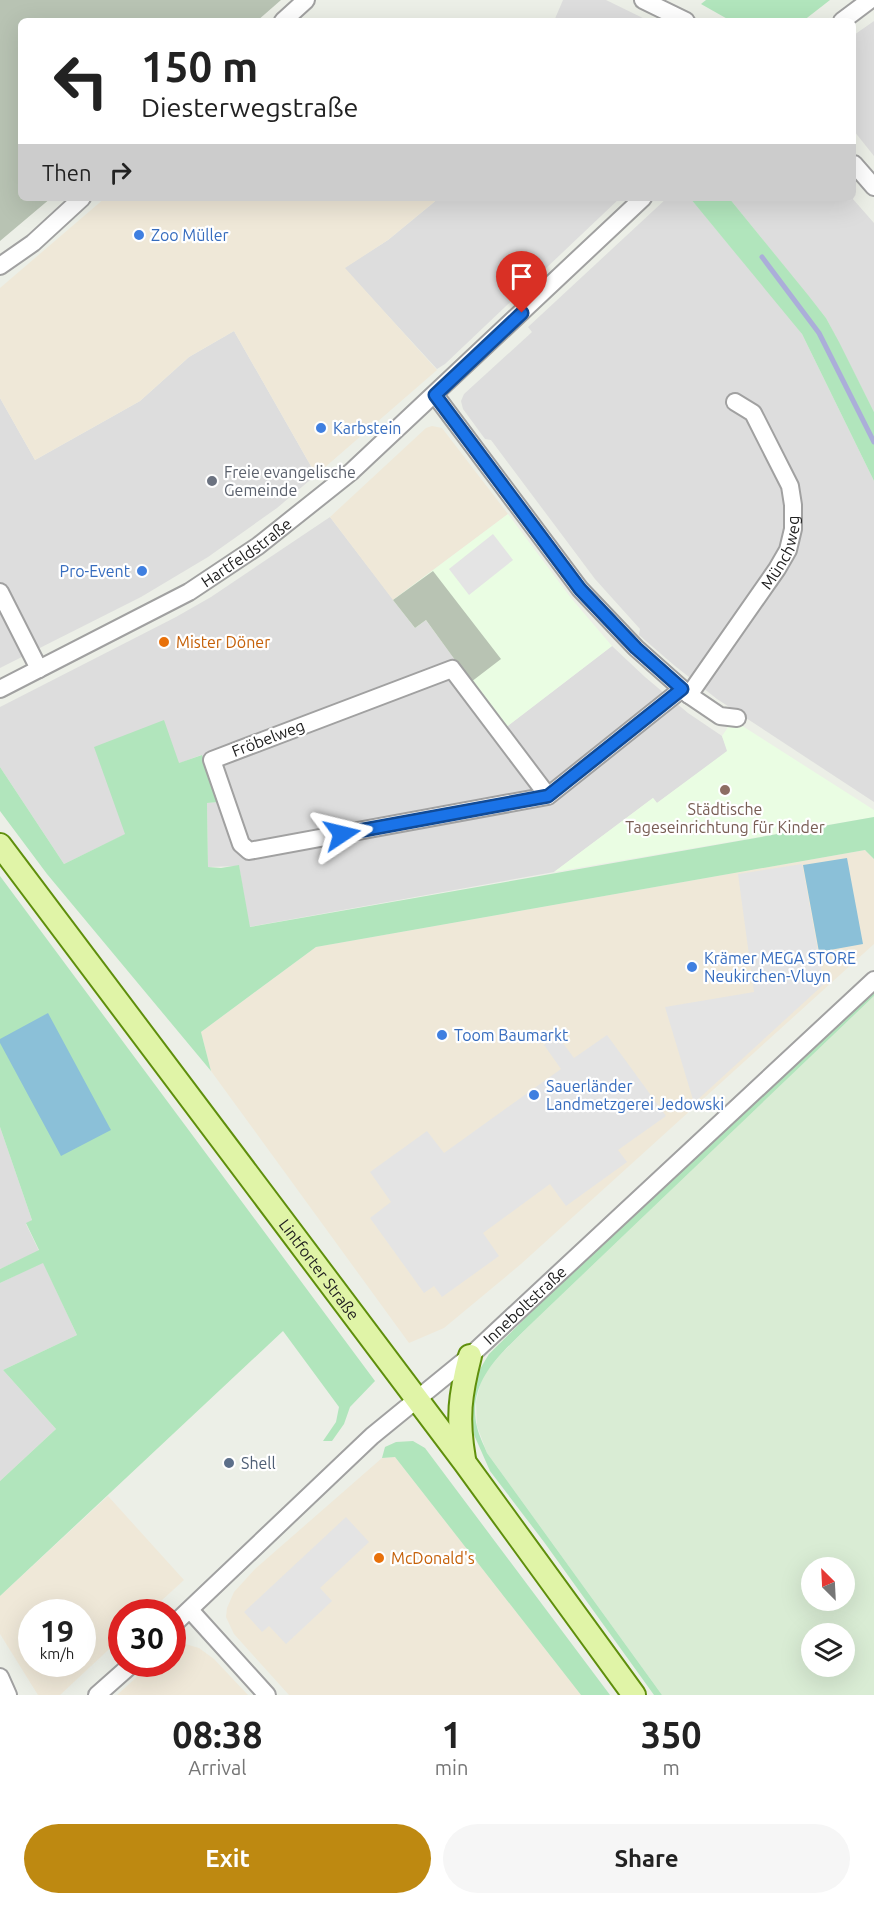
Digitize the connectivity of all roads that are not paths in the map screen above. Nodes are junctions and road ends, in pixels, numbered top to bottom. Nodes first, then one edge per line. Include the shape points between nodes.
1 (306, 0) edge
2 (642, 0) edge
3 (870, 0) edge
4 (286, 18) edge
5 (680, 18) edge
6 (846, 18) edge
7 (856, 166) edge
8 (874, 187) edge
9 (79, 201) edge
10 (640, 201) edge
11 (0, 266) edge
12 (435, 395) junction
13 (735, 402) dead end
14 (0, 592) edge
15 (39, 669) junction
16 (0, 689) edge
17 (686, 692) junction
18 (737, 718) dead end
19 (548, 796) junction
20 (0, 845) edge
21 (874, 980) edge
22 (470, 1356) junction
23 (416, 1399) junction
24 (465, 1463) junction
25 (190, 1610) junction
26 (186, 1614) edge
27 (0, 1677) edge
28 (117, 1677) edge
29 (8, 1695) edge
30 (97, 1695) edge
31 (267, 1695) edge
32 (634, 1695) edge

1 - 4 street
2 - 5 street
3 - 6 street
7 - 8 street
9 - 11 street via 33,243
10 - 12 street, Hartfeldstraße
12 - 15 street, Hartfeldstraße via 351,472 258,546 189,592
12 - 17 street via 580,589 636,648
13 - 17 street, Münchweg via 753,413 790,486 793,529 788,550 777,569
14 - 15 street
15 - 16 street, Hartfeldstraße
17 - 18 street via 720,716
17 - 19 street, Fröbelweg
19 - 19 street, Fröbelweg via 249,851 241,844 212,760 452,669
20 - 23 main road, Lintforter Straße
21 - 22 street, Inneboltstraße
22 - 23 street, Inneboltstraße
22 - 24 main road via 459,1407
23 - 24 main road, Lintforter Straße
23 - 25 street, Inneboltstraße
24 - 32 main road, Lintforter Straße
25 - 26 street, Inneboltstraße
25 - 31 street
27 - 29 street
28 - 30 street

